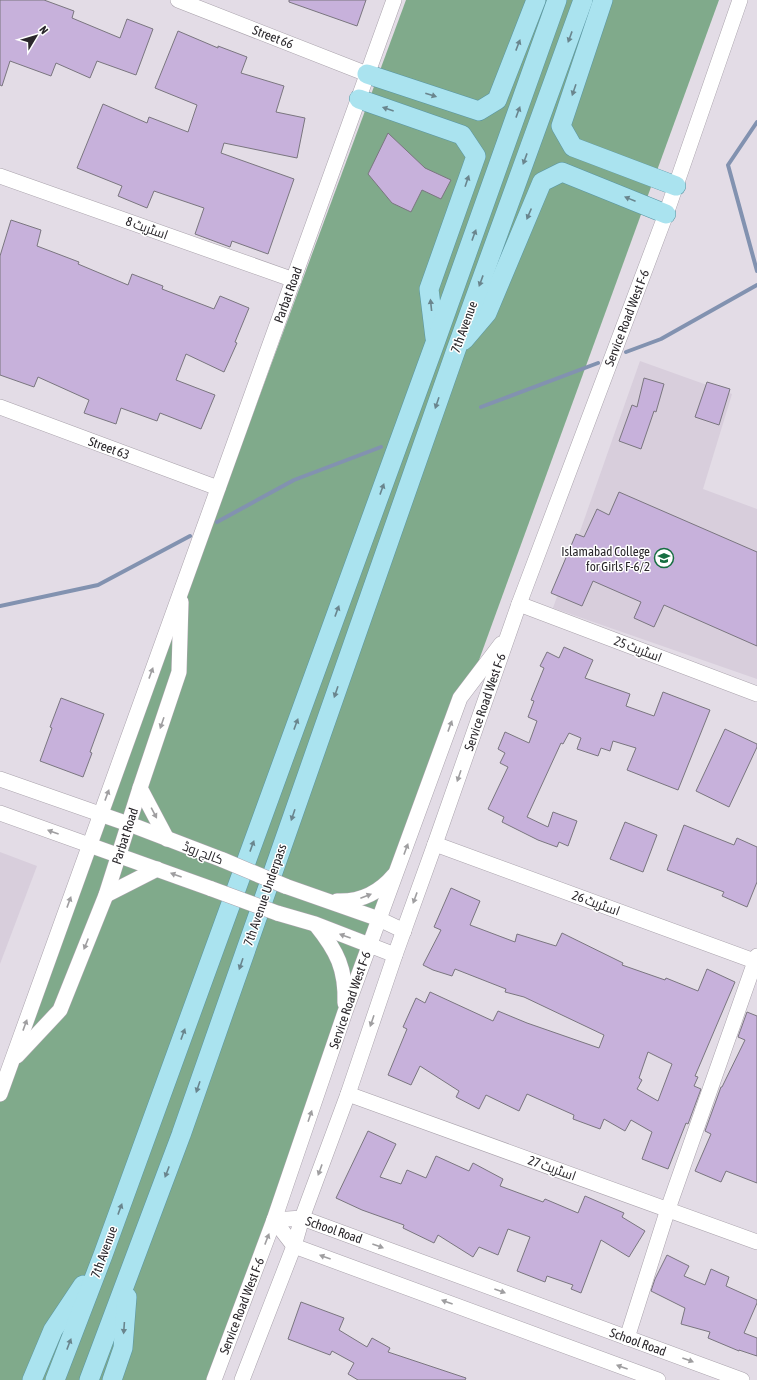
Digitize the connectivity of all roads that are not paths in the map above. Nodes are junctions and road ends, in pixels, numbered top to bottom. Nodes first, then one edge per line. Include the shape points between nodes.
1 (178, 0) edge
2 (394, 0) edge
3 (536, 0) edge
4 (557, 0) edge
5 (583, 0) edge
6 (604, 0) edge
7 (740, 0) edge
8 (368, 74) junction
9 (359, 99) junction
10 (0, 176) edge
11 (676, 186) junction
12 (666, 214) junction
13 (294, 280) junction
14 (436, 343) junction
15 (456, 350) junction
16 (0, 407) edge
17 (218, 488) junction
18 (181, 589) junction
19 (519, 604) junction
20 (509, 633) junction
21 (349, 656) joint
22 (757, 694) edge
23 (0, 779) edge
24 (140, 788) junction
25 (0, 813) edge
26 (100, 814) junction
27 (128, 824) junction
28 (167, 839) junction
29 (435, 844) junction
30 (90, 845) junction
31 (119, 855) junction
32 (157, 869) junction
33 (398, 870) junction
34 (106, 895) junction
35 (328, 900) junction
36 (380, 919) junction
37 (315, 924) junction
38 (404, 931) junction
39 (370, 945) junction
40 (394, 954) junction
41 (756, 959) edge
42 (345, 1012) junction
43 (12, 1061) junction
44 (0, 1094) edge
45 (348, 1094) junction
46 (668, 1209) junction
47 (302, 1218) junction
48 (274, 1220) junction
49 (757, 1242) edge
50 (294, 1246) junction
51 (103, 1255) junction
52 (128, 1275) junction
53 (627, 1338) junction
54 (32, 1380) edge
55 (55, 1380) edge
56 (89, 1380) edge
57 (112, 1380) edge
58 (214, 1380) edge
59 (242, 1380) edge
60 (658, 1380) edge
61 (742, 1380) edge

1 - 8 street, Street 66
2 - 8 street, Parbat Road
8 -> 3 main road via 479,111 497,100
14 -> 4 main road, 7th Avenue
5 -> 15 main road, 7th Avenue
6 -> 11 main road via 561,126 573,147
7 - 11 street, Service Road West F-6
8 - 9 street, Parbat Road
9 - 13 street, Parbat Road
14 -> 9 main road via 429,289 476,156 462,135
10 - 13 street, اسٹریٹ 8
11 - 12 street, Service Road West F-6
12 -> 15 main road via 562,172 542,182 487,314
12 - 19 street, Service Road West F-6
13 - 17 street, Parbat Road
51 -> 14 main road, 7th Avenue
15 -> 21 main road, 7th Avenue
16 - 17 street, Street 63
17 - 18 street, Parbat Road
18 -> 24 street, Parbat Road via 179,672
26 -> 18 street, Parbat Road
19 - 20 street, Service Road West F-6
19 - 22 street, اسٹریٹ 25
20 -> 29 street, Service Road West F-6
33 -> 20 street, Service Road West F-6 via 460,698
21 -> 52 main road, 7th Avenue Underpass via 181,1135
23 - 26 street, کالج روڈ
24 - 27 street, Parbat Road
24 -> 28 street
30 -> 25 street
26 - 27 street, کالج روڈ
26 - 30 street, Parbat Road
27 - 28 street, کالج روڈ
27 - 31 street, Parbat Road
28 - 35 street, کالج روڈ, bridge via 285,886
29 -> 38 street, Service Road West F-6
29 - 41 street, اسٹریٹ 26
30 - 31 street
43 -> 30 street, Parbat Road
31 - 32 street
31 - 34 street, Parbat Road
32 - 34 street
37 -> 32 street, bridge via 277,913
35 -> 33 street via 348,901 368,897 385,886
33 - 36 street, Service Road West F-6
34 -> 43 street, Parbat Road via 60,1010
35 - 36 street, کالج روڈ
36 - 38 street, کالج روڈ
36 - 39 street, Service Road West F-6
39 -> 37 street
37 - 42 street via 330,943 340,965 346,988
38 - 40 street, Service Road West F-6
39 - 40 street
39 - 42 street, Service Road West F-6
40 -> 45 street, Service Road West F-6
41 - 46 street
48 -> 42 street, Service Road West F-6
43 - 44 street, Parbat Road
45 - 46 street, اسٹریٹ 27
45 -> 47 street, Service Road West F-6
46 - 49 street, اسٹریٹ 27
46 - 53 street
47 - 48 street, School Road
47 - 50 street, Service Road West F-6
47 -> 53 street, School Road
48 - 50 street, School Road
58 -> 48 street, Service Road West F-6
50 - 59 street, Service Road West F-6
60 -> 50 street
51 - 54 main road via 53,1330
55 -> 51 main road, 7th Avenue
52 - 56 main road
52 -> 57 main road via 123,1348
53 -> 61 street, School Road

